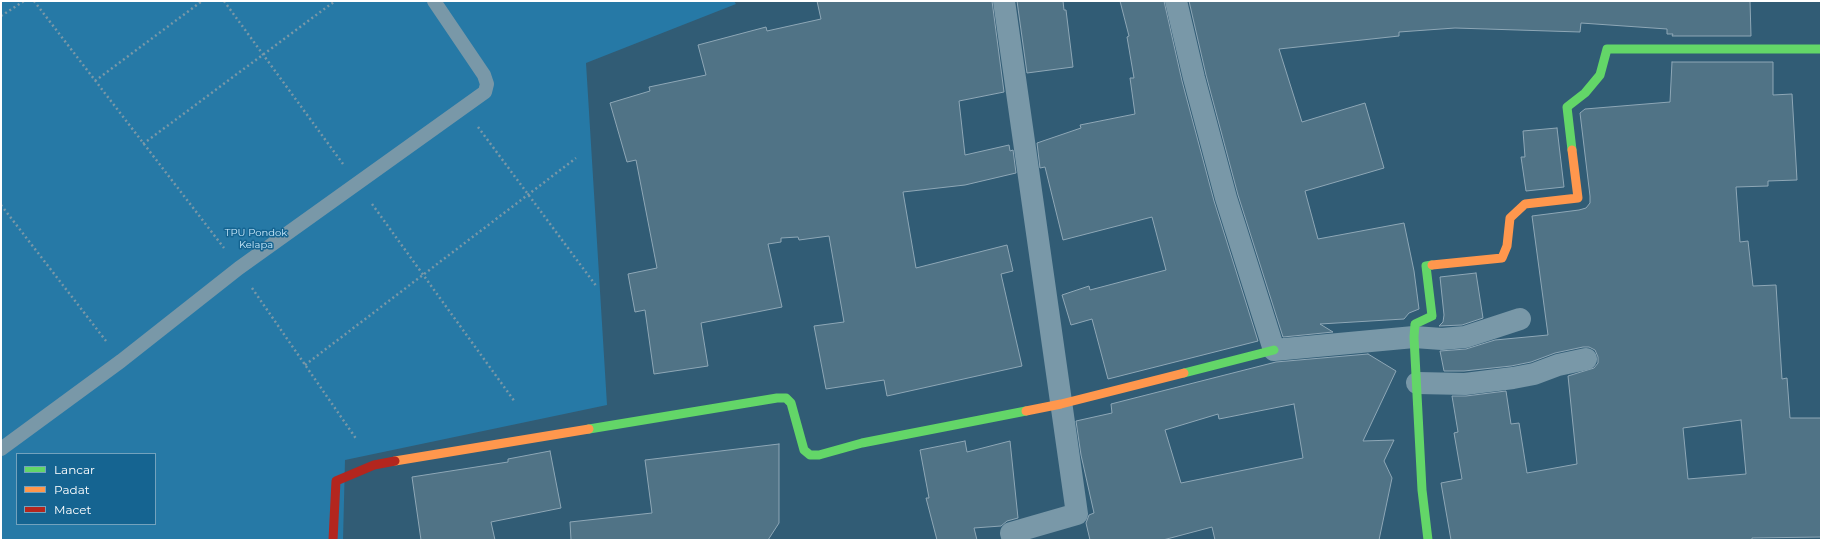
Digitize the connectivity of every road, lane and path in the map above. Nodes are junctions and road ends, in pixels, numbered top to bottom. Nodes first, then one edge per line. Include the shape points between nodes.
1 (24, 1) edge
2 (34, 1) edge
3 (202, 1) edge
4 (335, 1) edge
5 (434, 1) edge
6 (1004, 1) edge
7 (1176, 1) edge
8 (1, 16) edge
9 (1821, 49) edge
10 (95, 81) junction
11 (463, 107) junction
12 (144, 144) junction
13 (576, 158) dead end
14 (528, 194) junction
15 (1, 205) edge
16 (238, 268) junction
17 (597, 287) dead end
18 (1520, 319) dead end
19 (1414, 337) junction
20 (1274, 350) junction
21 (1586, 359) dead end
22 (122, 361) junction
23 (305, 365) junction
24 (1416, 384) junction
25 (1061, 404) junction
26 (1, 449) edge
27 (374, 465) junction
28 (332, 540) edge
29 (1013, 540) edge
30 (1428, 540) edge

1 - 8 path
2 - 10 path
3 - 10 path
4 - 12 path
5 - 11 lane via 484,75 487,84 485,92
6 - 25 street
7 - 20 street via 1226,198
9 - 19 street via 1607,49 1600,75 1567,107 1578,198 1525,204 1510,218 1507,246 1502,258 1426,266 1432,316 1415,324
10 - 12 path
11 - 14 path
11 - 16 lane
12 - 16 path
13 - 14 path
14 - 17 path
14 - 23 path
15 - 22 path
16 - 22 lane
16 - 23 path
18 - 19 street via 1465,337
19 - 20 street
19 - 24 street
20 - 25 street
21 - 24 street via 1512,378 1465,384
22 - 26 lane
23 - 27 path
24 - 30 street via 1422,490
25 - 27 street via 810,455 803,447 789,401 786,398 777,398
25 - 29 street via 1077,514 1011,533
27 - 28 street via 336,481

